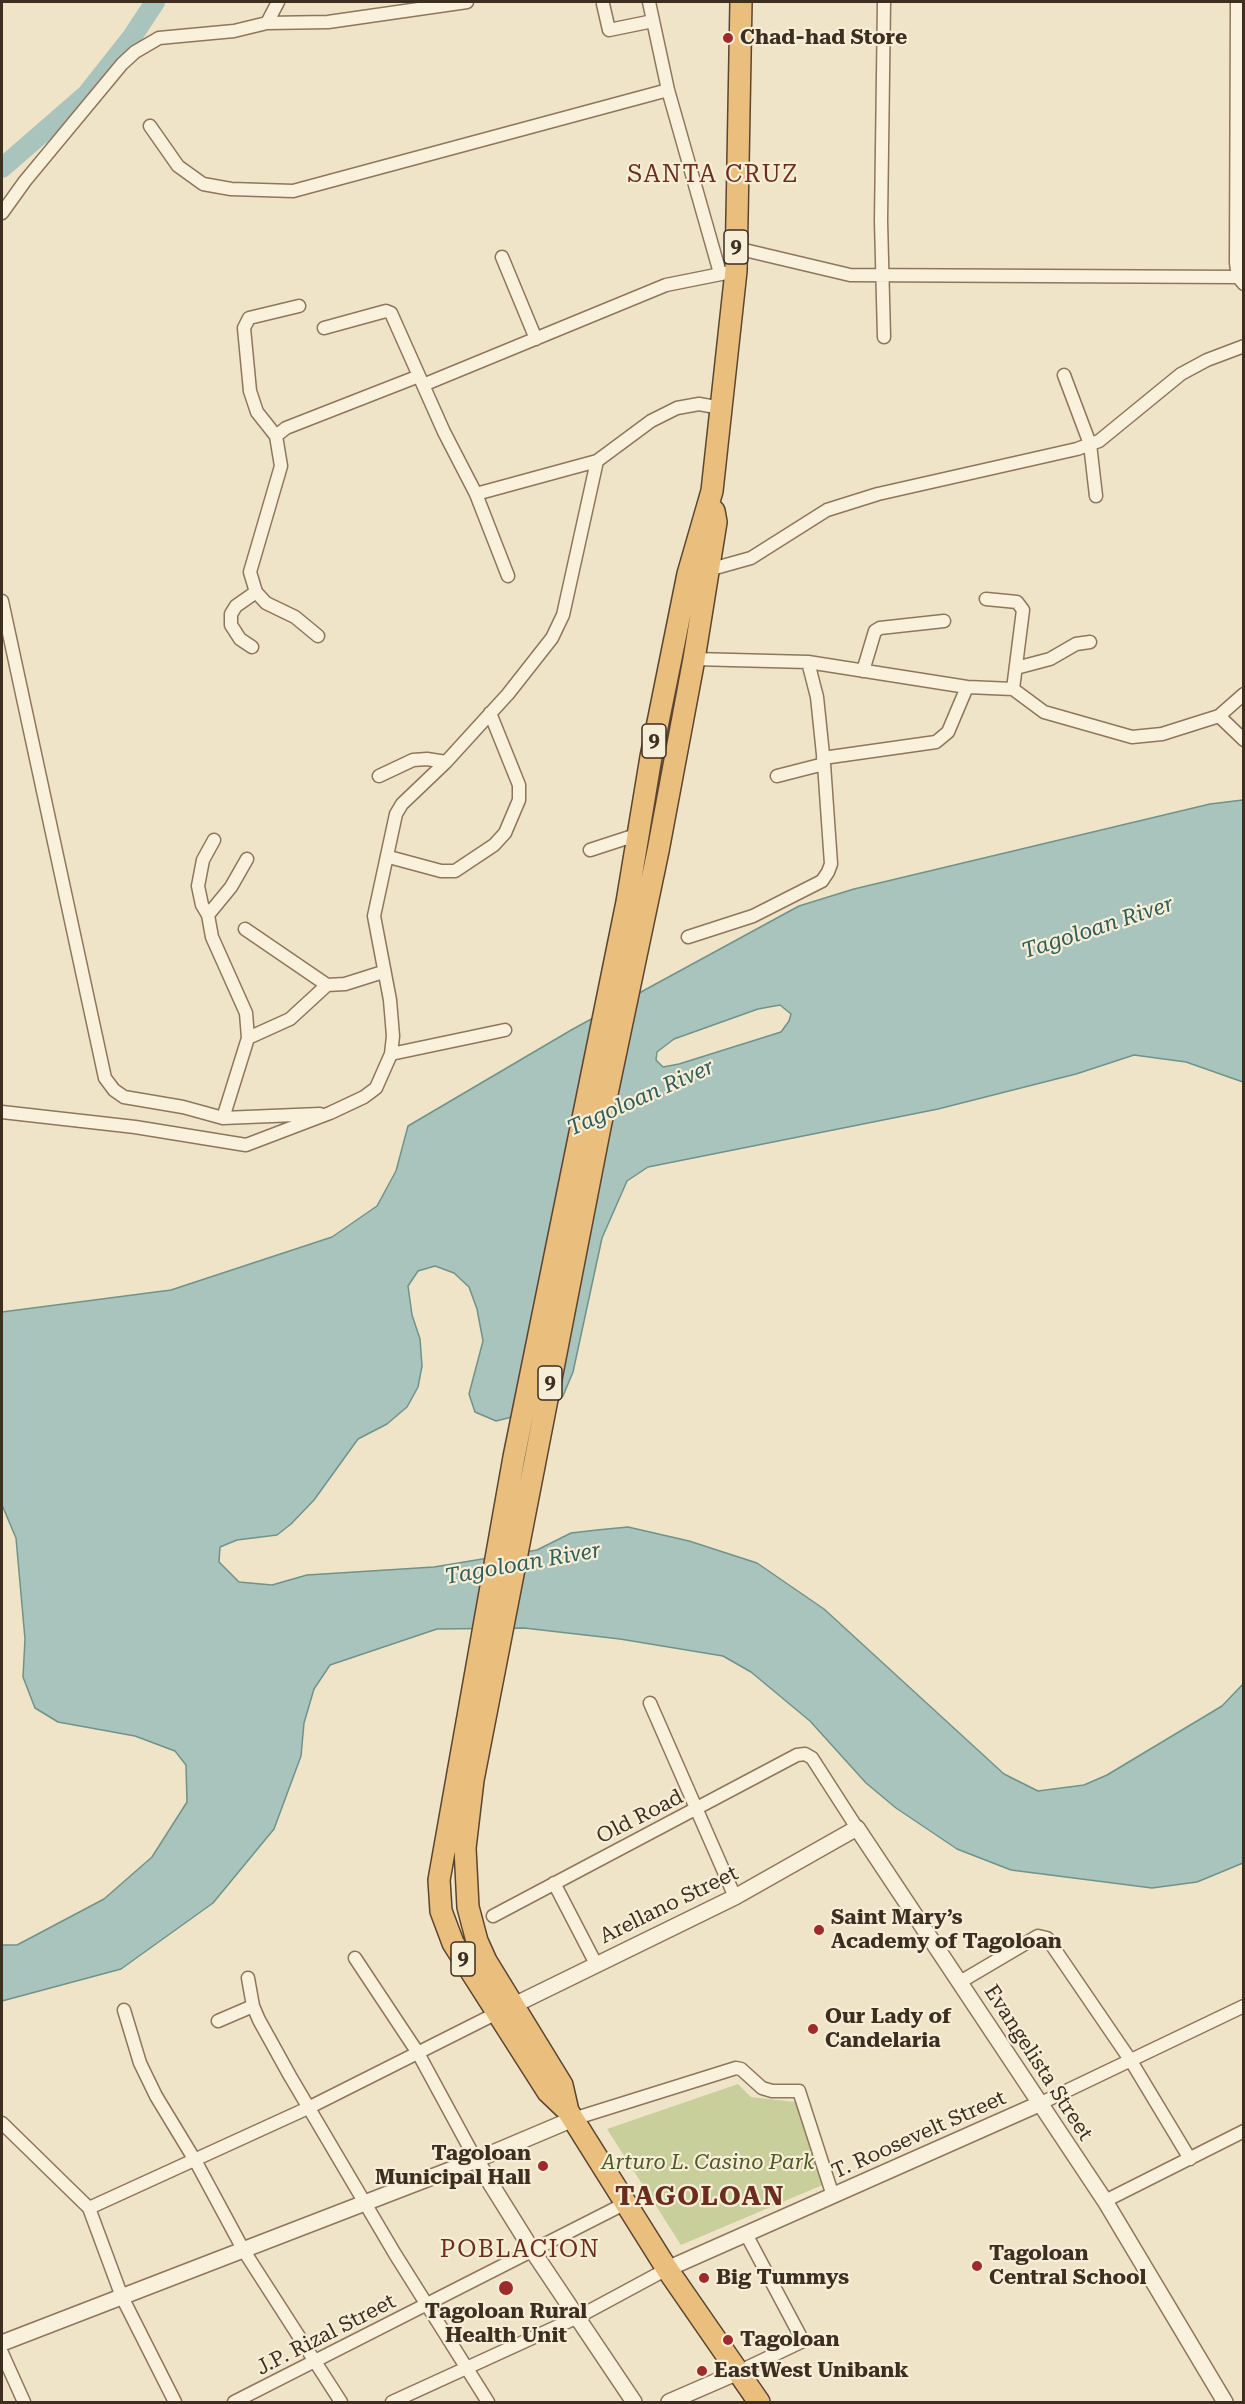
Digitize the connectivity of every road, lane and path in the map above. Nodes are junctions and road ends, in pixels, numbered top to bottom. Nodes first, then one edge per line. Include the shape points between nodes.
1 (278, 2) edge
2 (467, 2) edge
3 (649, 2) edge
4 (741, 2) edge
5 (884, 2) edge
6 (1237, 2) edge
7 (603, 4) dead end
8 (653, 21) junction
9 (267, 22) junction
10 (668, 90) junction
11 (150, 126) dead end
12 (2, 213) edge
13 (736, 248) junction
14 (502, 257) dead end
15 (728, 272) junction
16 (883, 276) junction
17 (1241, 280) edge
18 (299, 306) dead end
19 (324, 328) dead end
20 (884, 337) dead end
21 (536, 339) junction
22 (1244, 346) edge
23 (1064, 375) dead end
24 (421, 380) junction
25 (722, 408) junction
26 (276, 436) junction
27 (1090, 444) junction
28 (597, 461) junction
29 (712, 491) junction
30 (476, 494) junction
31 (1096, 496) dead end
32 (708, 570) junction
33 (508, 576) dead end
34 (256, 592) junction
35 (986, 600) dead end
36 (2, 601) edge
37 (944, 621) dead end
38 (318, 636) dead end
39 (1090, 642) dead end
40 (252, 648) dead end
41 (694, 659) junction
42 (808, 662) junction
43 (1016, 668) junction
44 (863, 671) junction
45 (967, 687) junction
46 (1013, 689) junction
47 (1244, 694) edge
48 (490, 713) junction
49 (1219, 716) junction
50 (1244, 740) edge
51 (824, 761) junction
52 (446, 762) junction
53 (380, 776) dead end
54 (777, 776) dead end
55 (636, 835) junction
56 (214, 840) dead end
57 (590, 850) dead end
58 (389, 858) junction
59 (247, 859) dead end
60 (208, 915) junction
61 (245, 929) dead end
62 (688, 937) dead end
63 (383, 972) junction
64 (327, 985) junction
65 (505, 1030) dead end
66 (248, 1038) junction
67 (391, 1054) junction
68 (2, 1112) edge
69 (330, 1113) junction
70 (222, 1118) junction
71 (650, 1703) dead end
72 (805, 1754) joint
73 (464, 1780) junction
74 (696, 1811) junction
75 (857, 1828) junction
76 (555, 1883) junction
77 (735, 1897) junction
78 (493, 1916) dead end
79 (355, 1958) dead end
80 (596, 1964) junction
81 (248, 1978) dead end
82 (960, 1982) junction
83 (253, 2006) junction
84 (1244, 2006) edge
85 (505, 2009) junction
86 (124, 2010) dead end
87 (219, 2020) dead end
88 (418, 2053) junction
89 (1131, 2061) junction
90 (1040, 2104) junction
91 (308, 2108) junction
92 (570, 2115) junction
93 (2, 2123) edge
94 (1244, 2131) edge
95 (1190, 2159) junction
96 (476, 2160) junction
97 (196, 2162) junction
98 (833, 2196) junction
99 (1105, 2201) junction
100 (363, 2202) junction
101 (626, 2203) junction
102 (89, 2208) junction
103 (746, 2234) junction
104 (244, 2251) junction
105 (534, 2253) junction
106 (668, 2269) junction
107 (122, 2297) junction
108 (427, 2306) junction
109 (578, 2317) junction
110 (2, 2343) edge
111 (2, 2353) edge
112 (315, 2362) junction
113 (468, 2368) junction
114 (738, 2372) junction
115 (24, 2403) edge
116 (175, 2403) edge
117 (234, 2403) edge
118 (341, 2403) edge
119 (392, 2403) edge
120 (488, 2403) edge
121 (634, 2403) edge
122 (669, 2403) edge
123 (759, 2403) edge
124 (1225, 2403) edge

1 - 9 street
2 - 9 street via 328,22
3 - 8 street
4 - 13 highway, 9
5 - 16 street
6 - 17 street via 1236,263
7 - 8 street via 609,30
8 - 10 street
9 - 12 street via 234,31 159,38 141,48 122,64
10 - 11 street via 293,190 231,189 203,184 178,166
10 - 15 street
13 - 15 highway, 9
13 - 16 street via 850,275
14 - 21 street
15 - 21 street via 666,285
15 - 25 highway, 9
16 - 17 street
16 - 20 street
18 - 26 street via 249,318 244,328 250,392 257,412
19 - 24 street via 388,311
21 - 24 street
22 - 27 street via 1181,374 1116,429
23 - 27 street
24 - 26 street via 286,428
24 - 30 street
25 - 28 street via 699,404 677,408 651,421
25 - 29 highway, 9
26 - 34 street via 281,466 250,572
27 - 31 street
27 - 32 street via 878,494 827,510 751,558
28 - 30 street
28 - 48 street via 558,627 542,654
29 - 32 highway, 9 via 716,522
29 - 55 highway, 9 via 688,574
30 - 33 street
32 - 41 highway, 9
34 - 38 street via 266,603 296,617
34 - 40 street via 231,614 231,625
35 - 43 street via 1017,602 1023,610
36 - 70 street via 105,1078 124,1097
37 - 44 street via 875,631
39 - 43 street
41 - 42 street
41 - 73 highway, 9 via 658,851
42 - 44 street
42 - 51 street via 817,697
43 - 46 street
44 - 45 street
45 - 46 street
45 - 51 street via 948,732 936,742
46 - 49 street via 1044,712 1132,737 1162,734
47 - 49 street
48 - 52 street
48 - 58 street via 519,784 519,800 505,833 494,846 455,871
49 - 50 street
51 - 54 street
51 - 62 street via 831,864 822,880 753,916
52 - 53 street via 413,760
52 - 58 street via 396,814
55 - 57 street
55 - 73 highway, 9 via 627,902 514,1457
56 - 60 street via 203,860 198,886
58 - 63 street via 374,916
59 - 60 street
60 - 66 street via 212,937 246,1013
61 - 64 street
63 - 64 street via 345,984
63 - 67 street via 390,1000
64 - 66 street via 290,1020
65 - 67 street
66 - 70 street
67 - 69 street via 376,1088
68 - 69 street via 246,1145
69 - 70 street
71 - 74 street
72 - 74 street, Old Road
72 - 75 street, Evangelista Street via 812,1758
73 - 85 highway, 9 via 468,1907
74 - 76 street, Old Road
74 - 77 street
75 - 77 street, Arellano Street
75 - 82 street, Evangelista Street
76 - 78 street, Old Road
76 - 80 street
77 - 80 street, Arellano Street
79 - 88 street
80 - 85 street, Arellano Street
81 - 83 street
82 - 89 street via 1044,1936
82 - 90 street, Evangelista Street
83 - 87 street
83 - 91 street
84 - 89 street
85 - 88 street
85 - 92 highway, 9 via 548,2092
86 - 97 street via 147,2080
88 - 91 street
88 - 96 street
89 - 90 street
89 - 95 street
90 - 98 street, T. Roosevelt Street
90 - 99 street, Evangelista Street
91 - 97 street
91 - 100 street
92 - 96 street
92 - 98 street via 741,2069 762,2088 799,2091
92 - 101 highway, 9
93 - 102 street
94 - 95 street
95 - 99 street
96 - 100 street
96 - 105 street
97 - 102 street
97 - 104 street
98 - 103 street, T. Roosevelt Street
99 - 124 street, Evangelista Street
100 - 104 street
100 - 108 street
101 - 105 street, J.P. Rizal Street
101 - 106 highway, 9
102 - 107 street
103 - 106 street, T. Roosevelt Street
103 - 114 street via 803,2341
104 - 107 street
104 - 112 street
105 - 108 street, J.P. Rizal Street
105 - 109 street
106 - 109 street, T. Roosevelt Street
106 - 114 highway, 9
107 - 110 street
107 - 116 street
108 - 112 street, J.P. Rizal Street
108 - 113 street
109 - 113 street, T. Roosevelt Street
109 - 121 street
111 - 115 street
112 - 117 street, J.P. Rizal Street
112 - 118 street
113 - 119 street, T. Roosevelt Street
113 - 120 street
114 - 122 street
114 - 123 highway, 9

